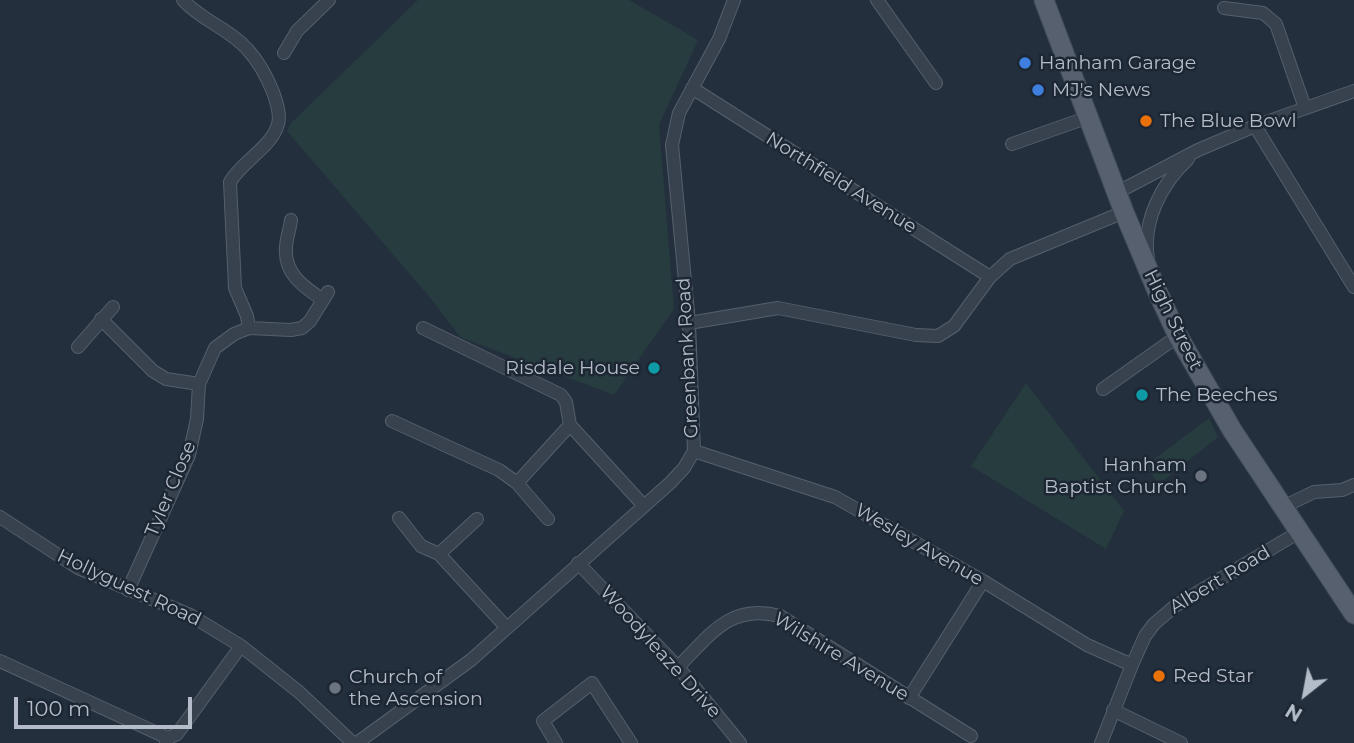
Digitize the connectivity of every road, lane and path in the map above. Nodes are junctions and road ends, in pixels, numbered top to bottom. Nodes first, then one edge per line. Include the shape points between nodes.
1 (183, 0) edge
2 (329, 0) edge
3 (734, 0) edge
4 (877, 0) edge
5 (1044, 0) edge
6 (1224, 8) dead end
7 (284, 53) dead end
8 (936, 83) dead end
9 (692, 88) junction
10 (1354, 91) edge
11 (1305, 108) junction
12 (1089, 117) junction
13 (1255, 126) junction
14 (1012, 144) dead end
15 (1198, 150) junction
16 (1118, 192) junction
17 (1124, 212) junction
18 (291, 220) dead end
19 (1150, 275) junction
20 (990, 277) junction
21 (1354, 287) edge
22 (113, 307) dead end
23 (101, 319) junction
24 (689, 323) junction
25 (248, 328) junction
26 (423, 328) dead end
27 (1178, 336) junction
28 (78, 347) dead end
29 (199, 384) junction
30 (1103, 389) dead end
31 (392, 421) dead end
32 (570, 425) junction
33 (694, 451) junction
34 (517, 483) junction
35 (1354, 485) edge
36 (644, 506) junction
37 (1283, 507) junction
38 (0, 517) edge
39 (399, 518) dead end
40 (477, 519) dead end
41 (548, 519) dead end
42 (1299, 532) junction
43 (439, 554) junction
44 (579, 563) junction
45 (983, 581) junction
46 (128, 590) junction
47 (1354, 614) edge
48 (507, 628) junction
49 (241, 646) junction
50 (0, 661) edge
51 (1132, 665) junction
52 (678, 667) junction
53 (909, 698) junction
54 (1113, 710) junction
55 (971, 736) dead end
56 (167, 741) edge
57 (355, 743) edge
58 (556, 743) edge
59 (631, 743) edge
60 (740, 743) edge
61 (1101, 743) edge
62 (1181, 743) edge

1 - 25 street via 247,48 267,77 277,104 279,122 271,138 236,170 230,182 235,288
2 - 7 street via 297,31
3 - 9 street, Greenbank Road
4 - 8 street
5 - 12 main road, High Street
6 - 11 street via 1263,13 1276,24
9 - 20 street, Northfield Avenue
9 - 24 street, Greenbank Road via 679,113 672,145
10 - 11 street
11 - 13 street
12 - 14 street
12 - 16 main road, High Street
13 - 15 street
13 - 21 street
15 - 16 street
15 - 19 street via 1154,205 1147,232
16 - 17 main road, High Street
17 - 19 main road, High Street
17 - 20 street via 1010,259
18 - 25 street via 287,266 298,282 326,296 302,328
19 - 27 main road, High Street
20 - 24 street via 954,327 938,336 778,308
22 - 23 street
23 - 28 street
23 - 29 street via 153,371 166,379
24 - 33 street, Greenbank Road
25 - 29 street, Tyler Close via 215,348
26 - 32 street via 561,395
27 - 30 street
27 - 37 main road, High Street
29 - 46 street, Tyler Close via 189,455
31 - 34 street via 488,464
32 - 34 street
32 - 36 street
33 - 36 street, Greenbank Road via 684,468
33 - 45 street, Wesley Avenue via 835,497
34 - 41 street
35 - 37 street via 1314,492
36 - 44 street, Greenbank Road
37 - 42 main road, High Street
38 - 46 street, Hollyguest Road via 78,568
39 - 43 street via 421,546
40 - 43 street
42 - 47 main road, High Street
42 - 51 street, Albert Road via 1175,606 1145,636
43 - 48 street
44 - 48 street, Greenbank Road
44 - 52 street, Woodyleaze Drive
45 - 51 street, Wesley Avenue via 1087,645
45 - 53 street
46 - 49 street, Hollyguest Road via 190,615
48 - 57 street, Greenbank Road via 471,660
49 - 56 street via 177,734
49 - 57 street, Hollyguest Road
50 - 56 street
51 - 54 street, Albert Road
52 - 53 street, Wilshire Avenue via 716,629 742,614 766,613 780,616
52 - 60 street, Woodyleaze Drive
53 - 55 street, Wilshire Avenue
54 - 61 street, Albert Road
54 - 62 street
58 - 59 street via 543,721 592,683

